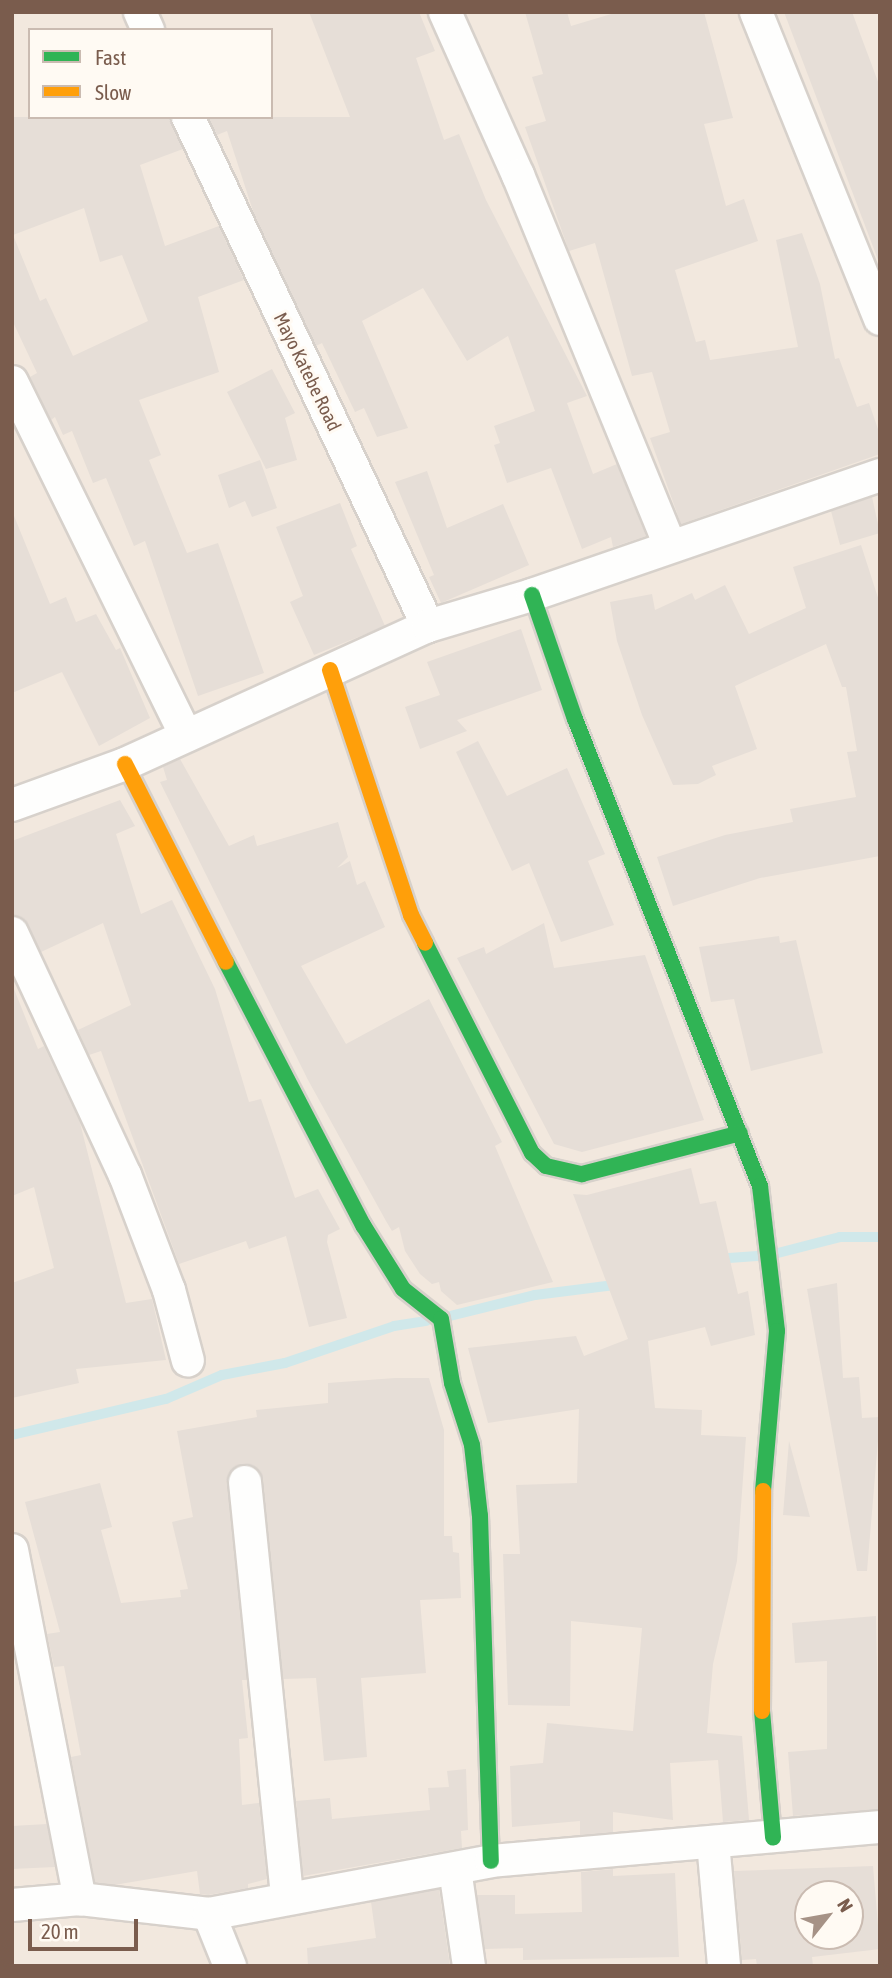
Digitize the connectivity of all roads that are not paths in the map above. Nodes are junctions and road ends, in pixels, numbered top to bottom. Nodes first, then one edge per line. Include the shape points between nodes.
1 (445, 12) edge
2 (756, 12) edge
3 (189, 119) edge
4 (880, 319) edge
5 (12, 382) edge
6 (880, 475) edge
7 (670, 545) junction
8 (532, 596) junction
9 (428, 626) junction
10 (330, 670) junction
11 (186, 736) junction
12 (125, 764) junction
13 (12, 805) edge
14 (12, 933) edge
15 (740, 1133) junction
16 (188, 1361) dead end
17 (245, 1482) dead end
18 (12, 1550) edge
19 (880, 1827) edge
20 (773, 1838) junction
21 (713, 1843) junction
22 (491, 1861) junction
23 (455, 1869) junction
24 (288, 1896) junction
25 (80, 1899) junction
26 (12, 1905) edge
27 (209, 1914) junction
28 (230, 1966) edge
29 (469, 1966) edge
30 (724, 1966) edge

1 - 7 street via 523,187
2 - 4 street
3 - 9 street, Mayo Katebe Road
5 - 11 street
6 - 7 street
7 - 8 street
8 - 9 street
8 - 15 street via 575,719
9 - 10 street
10 - 11 street
10 - 15 street via 411,915 532,1153 546,1166 582,1174
11 - 12 street
12 - 13 street
12 - 22 street via 289,1090 363,1224 403,1289 441,1319 452,1383 472,1445 480,1516
14 - 16 street via 125,1175 169,1290
15 - 20 street via 760,1186 777,1331 761,1516 761,1698
17 - 24 street
18 - 25 street
19 - 20 street
20 - 21 street
21 - 22 street
21 - 30 street
22 - 23 street
23 - 24 street
23 - 29 street
24 - 27 street
25 - 26 street
25 - 27 street
27 - 28 street

